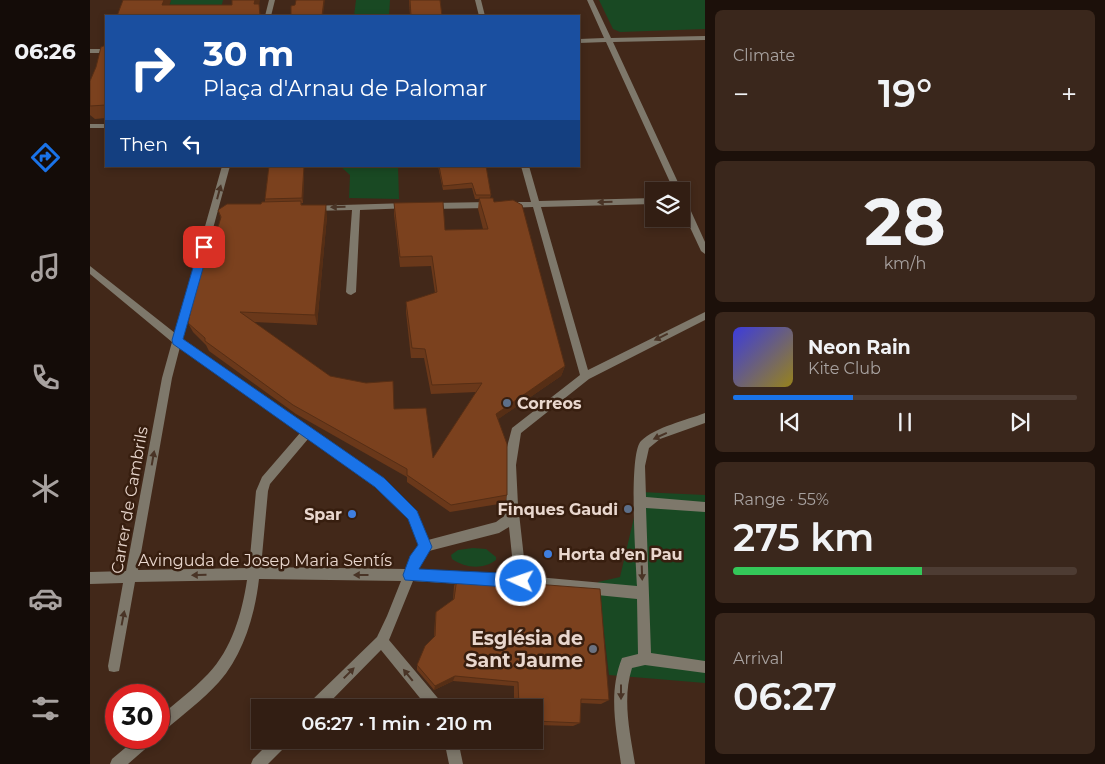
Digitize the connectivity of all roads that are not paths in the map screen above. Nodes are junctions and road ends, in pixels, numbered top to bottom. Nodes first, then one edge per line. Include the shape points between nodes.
1 (272, 0) edge
2 (478, 0) edge
3 (590, 0) edge
4 (268, 15) edge
5 (482, 15) edge
6 (705, 38) edge
7 (609, 40) junction
8 (580, 41) edge
9 (105, 49) edge
10 (90, 51) edge
11 (105, 51) edge
12 (101, 59) edge
13 (90, 126) edge
14 (105, 126) edge
15 (226, 167) edge
16 (525, 167) edge
17 (674, 182) edge
18 (645, 201) edge
19 (536, 204) junction
20 (413, 206) edge
21 (422, 206) edge
22 (356, 207) junction
23 (299, 208) edge
24 (690, 217) edge
25 (705, 250) edge
26 (90, 269) edge
27 (350, 292) dead end
28 (705, 316) edge
29 (177, 340) junction
30 (585, 376) junction
31 (705, 418) edge
32 (306, 432) junction
33 (640, 502) junction
34 (705, 507) edge
35 (514, 510) junction
36 (425, 547) junction
37 (252, 574) junction
38 (410, 575) junction
39 (131, 576) junction
40 (90, 578) edge
41 (521, 581) junction
42 (642, 593) junction
43 (381, 641) junction
44 (645, 659) junction
45 (114, 666) dead end
46 (705, 666) edge
47 (323, 699) edge
48 (429, 699) edge
49 (170, 716) edge
50 (134, 749) edge
51 (273, 749) edge
52 (453, 749) edge
53 (117, 764) edge
54 (258, 764) edge
55 (456, 764) edge
56 (628, 764) edge

1 - 4 street
2 - 5 street
3 - 7 street
6 - 7 street
7 - 8 street
7 - 17 street
9 - 10 street
11 - 12 street
13 - 14 street
29 -> 15 street, Carrer de Cambrils via 219,209
16 - 19 street
18 -> 19 street
19 - 21 street
19 - 30 street
20 - 22 street
22 -> 23 street
22 - 27 street
24 - 25 street
26 - 29 street
28 -> 30 street
29 - 32 street
39 -> 29 street, Carrer de Cambrils
30 - 35 street via 516,431 511,453
31 -> 33 street via 656,436 644,445 640,466
32 - 36 street via 379,482 413,515
32 - 37 street via 266,481 262,491
33 - 34 street
33 -> 42 street
35 - 36 street via 500,527
35 - 41 street
36 - 38 street
38 -> 37 street, Avinguda de Josep Maria Sentís
37 -> 39 street, Avinguda de Josep Maria Sentís
37 - 49 street via 247,614 218,672
38 - 41 street, Avinguda de Josep Maria Sentís
38 - 43 street
39 - 40 street, Avinguda de Josep Maria Sentís
45 -> 39 street, Carrer de Cambrils
41 - 42 street, Avinguda de Josep Maria Sentís
42 - 44 street
47 -> 43 street
48 -> 43 street
44 - 46 street
44 -> 56 street via 627,663 621,677 621,714
50 - 53 street
51 - 54 street
52 - 55 street

